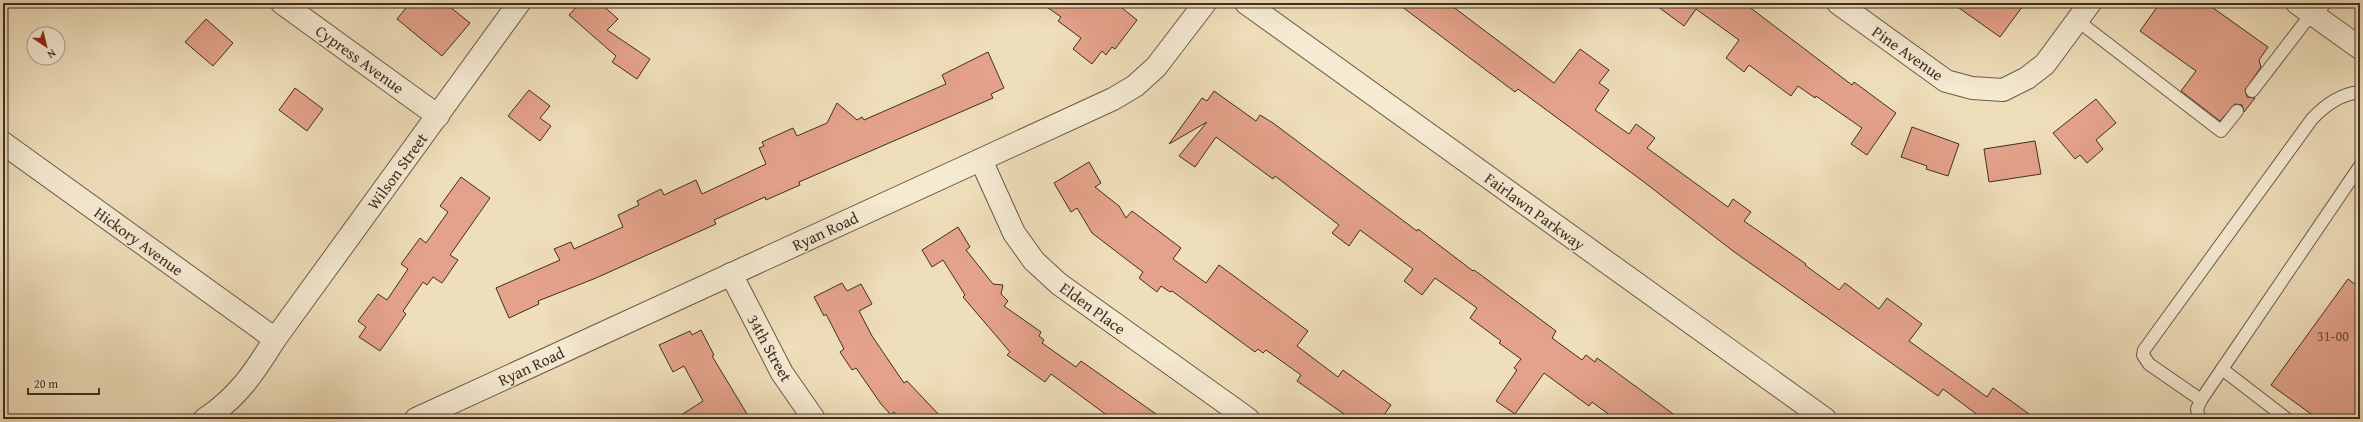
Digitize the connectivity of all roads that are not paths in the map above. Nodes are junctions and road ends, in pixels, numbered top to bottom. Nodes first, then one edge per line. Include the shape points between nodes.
1 (282, 3) edge
2 (519, 3) edge
3 (1205, 3) edge
4 (1246, 3) edge
5 (1838, 3) edge
6 (2090, 3) edge
7 (2312, 9) edge
8 (2078, 21) junction
9 (2360, 48) edge
10 (2252, 91) dead end
11 (2360, 92) edge
12 (2237, 111) dead end
13 (438, 116) junction
14 (3, 143) edge
15 (981, 160) junction
16 (2360, 166) edge
17 (731, 274) junction
18 (275, 339) junction
19 (2222, 369) junction
20 (2201, 400) junction
21 (204, 419) edge
22 (416, 419) edge
23 (814, 419) edge
24 (1248, 419) edge
25 (1825, 419) edge
26 (2199, 419) edge
27 (2287, 419) edge

1 - 13 street, Cypress Avenue
2 - 13 street, Wilson Street
3 - 15 street, Ryan Road via 1156,68 1135,86 1113,99
4 - 25 street, Fairlawn Parkway
5 - 8 street, Pine Avenue via 1946,80 1972,88 2003,90 2027,78 2045,64
6 - 8 street, Pine Avenue
7 - 9 street
7 - 10 lane
8 - 12 lane via 2222,131
11 - 20 lane via 2337,98 2312,119 2144,350 2143,355 2149,364
13 - 18 street, Wilson Street
14 - 18 street, Hickory Avenue
15 - 17 street, Ryan Road
15 - 24 street, Elden Place via 1014,233 1034,260 1059,284
16 - 19 lane
17 - 22 street, Ryan Road
17 - 23 street, 34th Street via 782,373
18 - 21 street, Wilson Street via 252,378 224,406
19 - 20 lane
19 - 27 lane
20 - 26 lane via 2197,409

